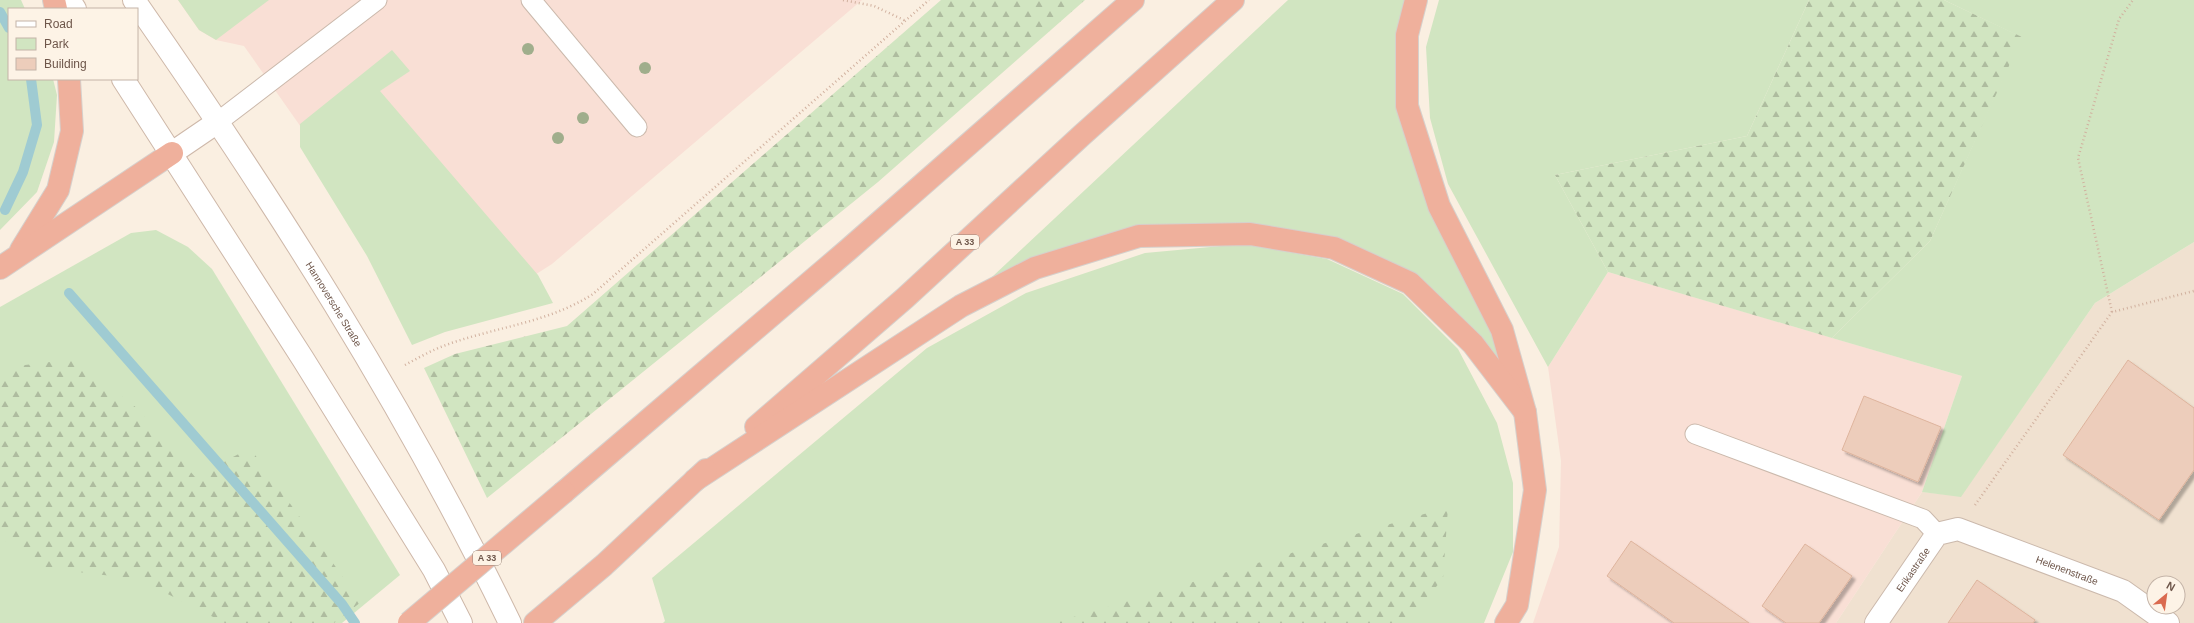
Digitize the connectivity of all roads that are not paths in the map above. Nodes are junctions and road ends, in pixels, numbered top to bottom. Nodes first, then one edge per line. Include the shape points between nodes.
1 (134, 0) edge
2 (377, 0) edge
3 (531, 0) edge
4 (1133, 0) edge
5 (1232, 0) edge
6 (1416, 0) edge
7 (70, 80) edge
8 (124, 80) edge
9 (219, 121) junction
10 (637, 127) dead end
11 (172, 152) junction
12 (18, 255) junction
13 (0, 268) edge
14 (1525, 412) junction
15 (1695, 434) dead end
16 (695, 480) junction
17 (1937, 534) junction
18 (409, 623) edge
19 (461, 623) edge
20 (510, 623) edge
21 (535, 623) edge
22 (1506, 623) edge
23 (1876, 623) edge
24 (2168, 623) edge

1 - 9 main road, Hannoversche Straße
2 - 9 lane
3 - 10 lane
4 - 18 highway, A 33, bridge via 849,249
5 - 16 highway, A 33 via 905,298
6 - 14 highway via 1408,35 1407,106 1439,206 1502,330
7 - 12 highway via 72,130 58,190
8 - 11 main road
9 - 11 main road
9 - 20 main road, Hannoversche Straße via 380,379 471,541
11 - 12 highway
11 - 19 main road via 422,551
12 - 13 highway
14 - 16 highway via 1473,344 1410,283 1334,248 1250,234 1139,236 1035,268 961,306
14 - 22 highway via 1535,490 1517,605
15 - 17 lane via 1923,519
16 - 21 highway, A 33 via 604,565
17 - 23 main road, Erikastraße
17 - 24 main road, Helenenstraße via 1958,529 2123,591

